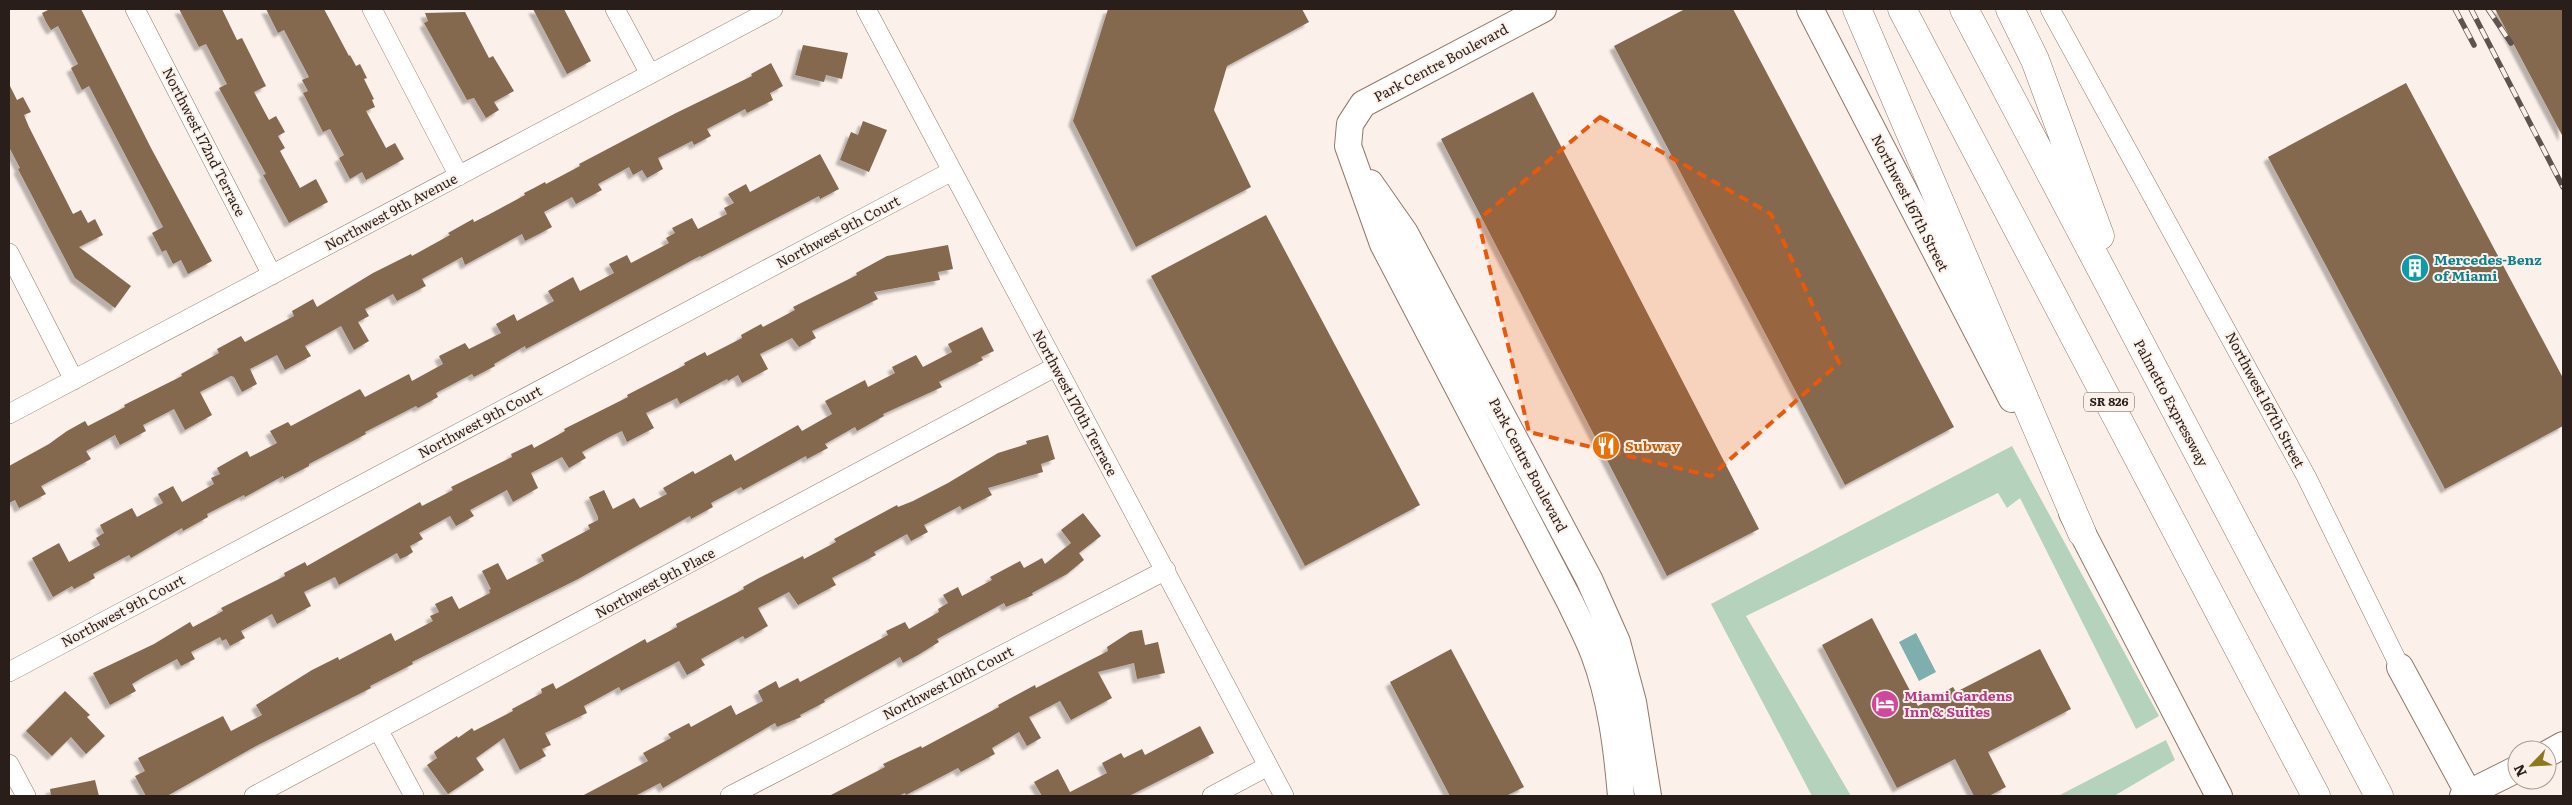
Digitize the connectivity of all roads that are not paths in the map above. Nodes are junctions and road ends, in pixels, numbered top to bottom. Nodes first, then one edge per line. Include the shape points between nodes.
1 (135, 9) edge
2 (372, 9) edge
3 (616, 9) edge
4 (773, 9) edge
5 (866, 9) edge
6 (1543, 9) edge
7 (1810, 9) edge
8 (1857, 9) edge
9 (1902, 9) edge
10 (1964, 9) edge
11 (2010, 9) edge
12 (2050, 9) edge
13 (650, 74) junction
14 (952, 171) junction
15 (458, 176) junction
16 (1394, 239) junction
17 (9, 253) edge
18 (272, 275) junction
19 (2140, 342) junction
20 (1055, 368) junction
21 (74, 380) junction
22 (9, 414) edge
23 (1542, 490) junction
24 (1518, 503) junction
25 (2082, 533) junction
26 (1166, 570) junction
27 (1606, 649) junction
28 (2400, 667) joint
29 (9, 672) edge
30 (379, 731) junction
31 (9, 764) edge
32 (1268, 766) junction
33 (2507, 774) edge
34 (2467, 795) edge
35 (26, 796) edge
36 (254, 796) edge
37 (414, 796) edge
38 (730, 796) edge
39 (1212, 796) edge
40 (1284, 796) edge
41 (1621, 796) edge
42 (1648, 796) edge
43 (2219, 796) edge
44 (2316, 796) edge
45 (2379, 796) edge

1 - 18 street, Northwest 172nd Terrace
2 - 15 street
3 - 13 street
4 - 13 street, Northwest 9th Avenue
5 - 14 street, Northwest 170th Terrace
6 - 16 street, Park Centre Boulevard via 1363,104 1350,124 1350,157
7 - 25 street, Northwest 167th Street
8 - 25 highway
9 - 44 highway, SR 826
10 - 19 highway, Palmetto Expressway
11 - 19 highway via 2035,60
12 - 28 street, Northwest 167th Street via 2306,476
13 - 15 street, Northwest 9th Avenue
14 - 20 street, Northwest 170th Terrace
14 - 29 street, Northwest 9th Court
15 - 18 street, Northwest 9th Avenue
16 - 23 street, Park Centre Boulevard
16 - 24 street, Park Centre Boulevard
17 - 21 street
18 - 21 street, Northwest 9th Avenue
19 - 45 highway, Palmetto Expressway
20 - 26 street, Northwest 170th Terrace
20 - 30 street, Northwest 9th Place
21 - 22 street, Northwest 9th Avenue
23 - 24 street
23 - 27 street, Park Centre Boulevard via 1589,579
24 - 27 street, Park Centre Boulevard via 1570,602
25 - 43 street, Northwest 167th Street
26 - 32 street, Northwest 170th Terrace
26 - 38 street, Northwest 10th Court
27 - 41 street, Park Centre Boulevard via 1606,692
27 - 42 street, Park Centre Boulevard via 1633,702
28 - 34 street, Northwest 167th Street
30 - 36 street, Northwest 9th Place
30 - 37 street
31 - 35 street
32 - 39 street
32 - 40 street, Northwest 170th Terrace
33 - 34 street

